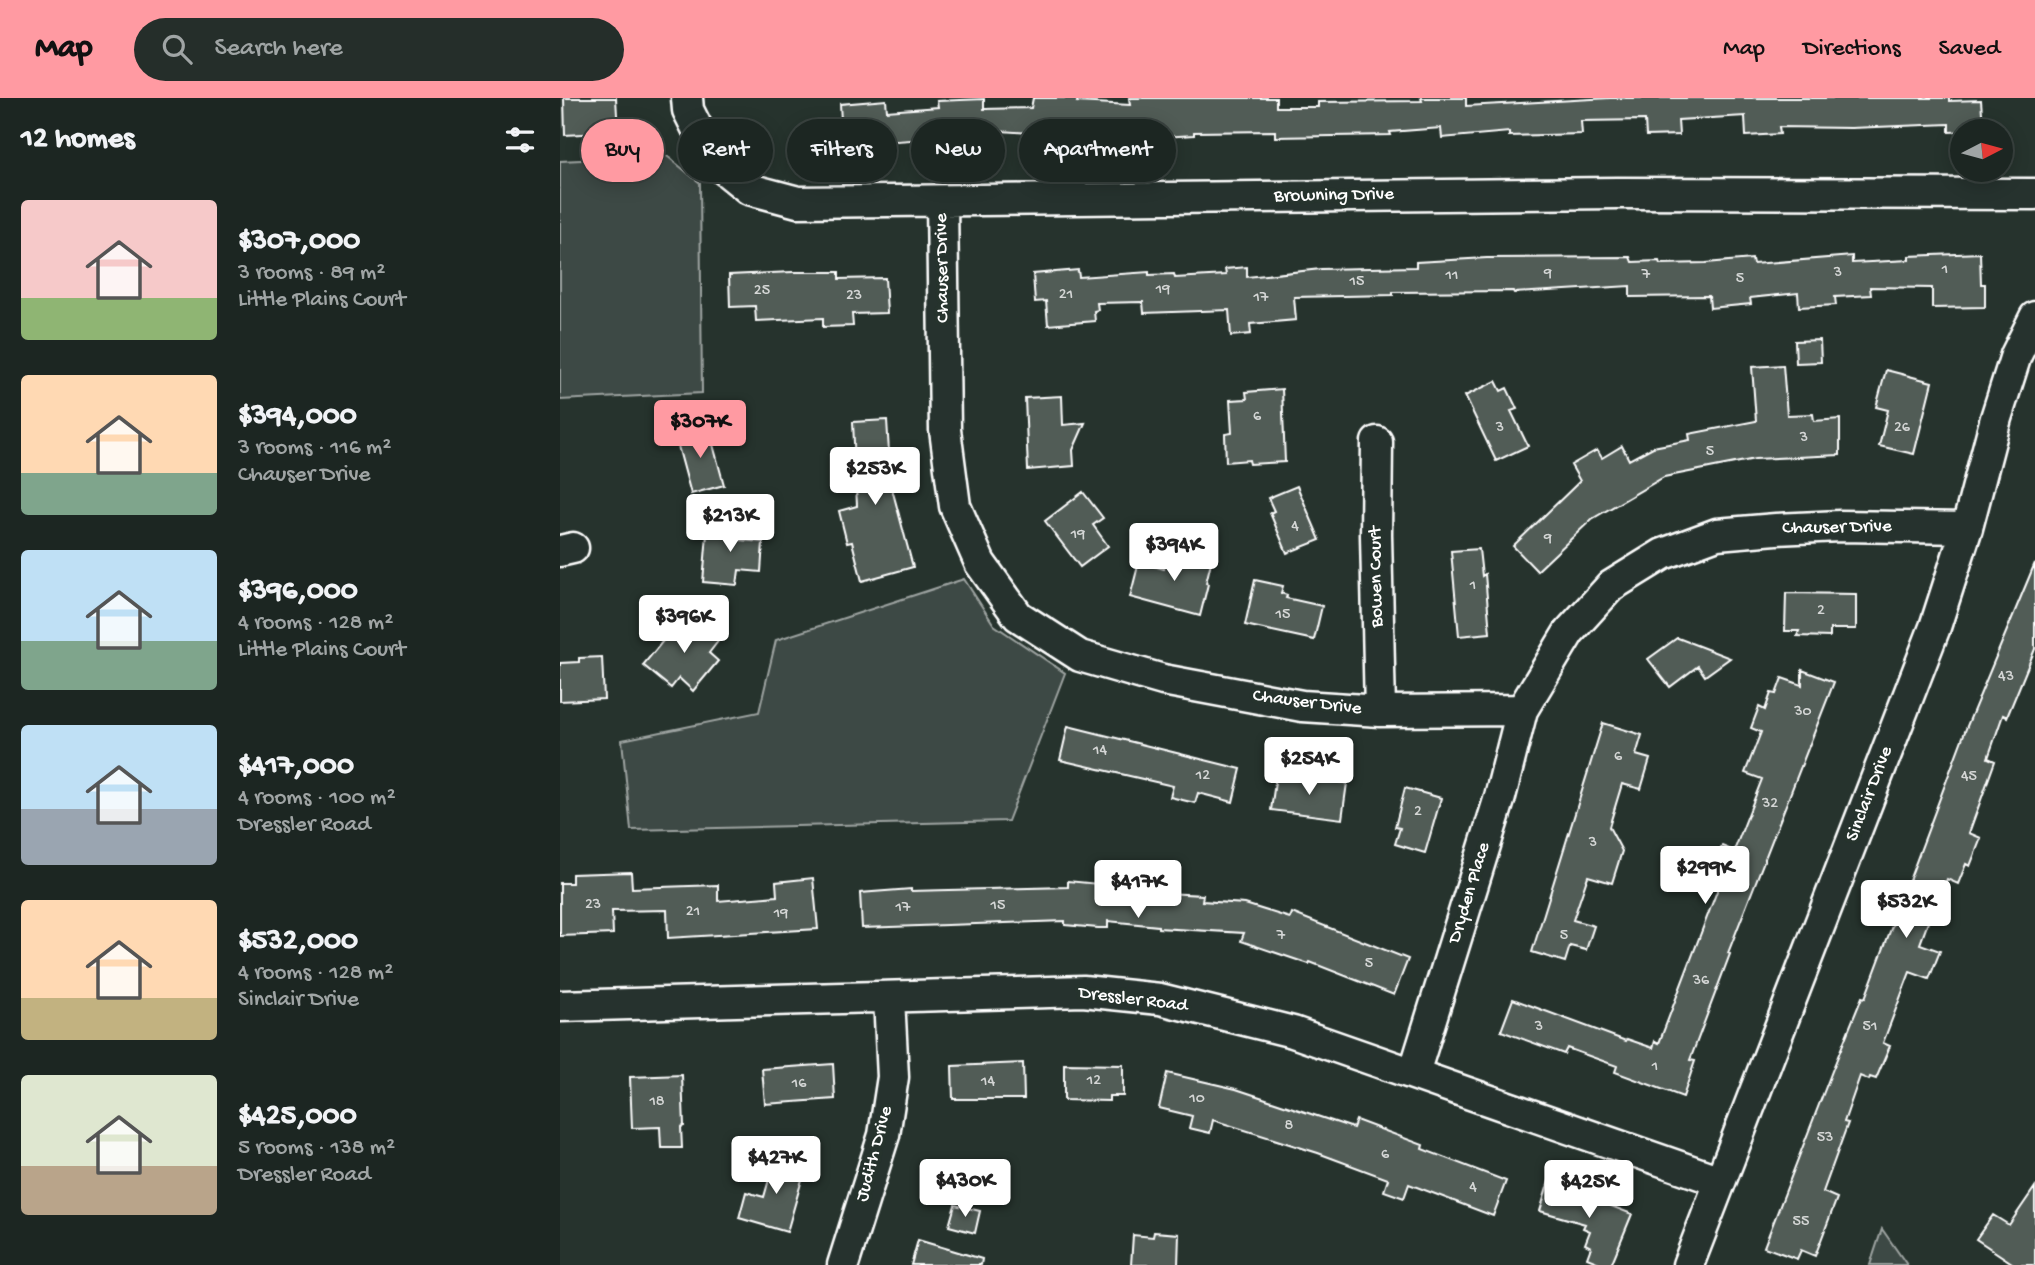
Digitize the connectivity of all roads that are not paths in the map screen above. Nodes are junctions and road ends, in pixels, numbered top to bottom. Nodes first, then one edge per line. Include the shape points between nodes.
1 (687, 98) edge
2 (2035, 194) edge
3 (942, 201) junction
4 (2035, 317) edge
5 (1377, 442) dead end
6 (1967, 528) junction
7 (1522, 710) junction
8 (1380, 711) junction
9 (889, 998) junction
10 (560, 1006) edge
11 (1414, 1073) junction
12 (1720, 1181) junction
13 (843, 1265) edge
14 (1688, 1265) edge

1 - 3 street, Browning Drive via 688,110 713,160 748,189 798,202
2 - 3 street, Browning Drive via 1618,193
3 - 8 street, Chauser Drive via 945,430 955,506 980,563 1018,616 1080,656 1163,680 1302,706
4 - 6 street, Sinclair Drive via 2016,355
5 - 8 street, Bowen Court
6 - 7 street, Chauser Drive via 1840,526 1717,534 1663,554 1611,586 1569,632
6 - 12 street, Sinclair Drive via 1935,627
7 - 8 street, Chauser Drive
7 - 11 street, Dryden Place via 1500,797
9 - 10 street, Dressler Road
9 - 11 street, Dressler Road via 1083,991 1160,999 1293,1032
9 - 13 street, Judith Drive via 893,1077 884,1135
11 - 12 street, Dressler Road
12 - 14 street, Sinclair Drive

